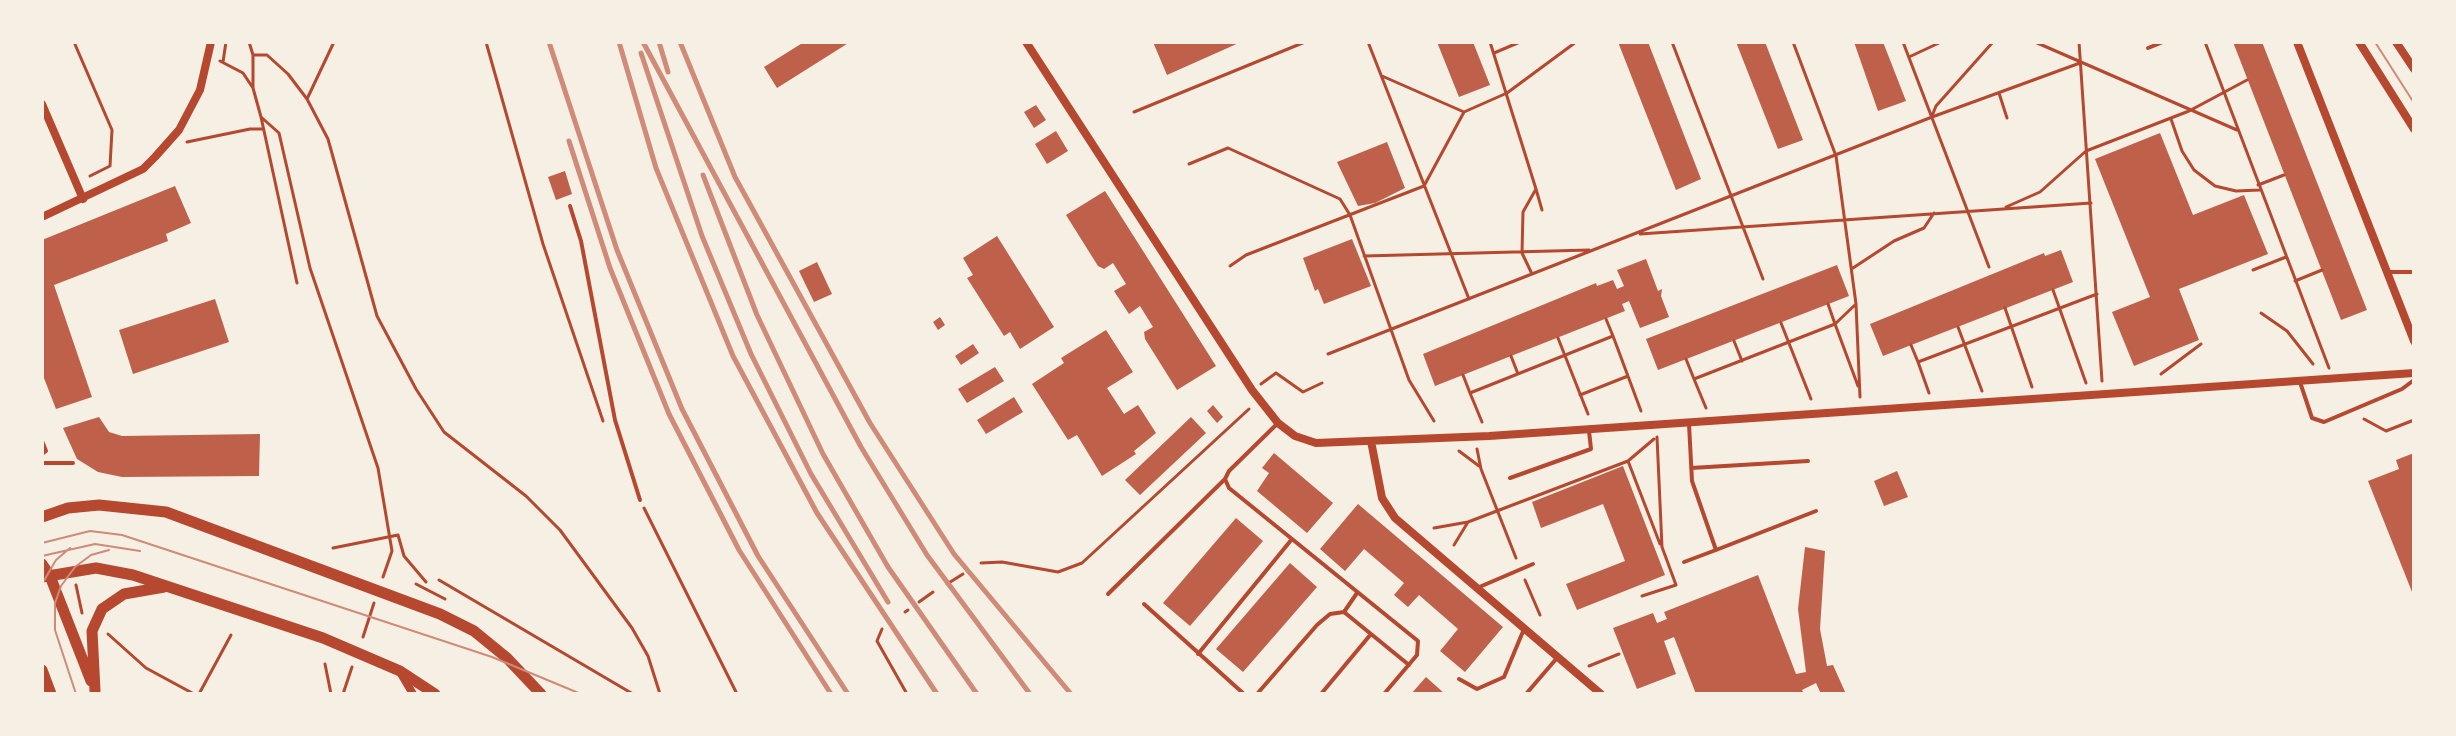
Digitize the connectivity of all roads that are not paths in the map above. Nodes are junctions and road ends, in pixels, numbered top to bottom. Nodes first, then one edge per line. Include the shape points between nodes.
1 (211, 42) edge
2 (1026, 42) edge
3 (2163, 42) edge
4 (2297, 42) edge
5 (2359, 42) edge
6 (2396, 42) edge
7 (2148, 48) dead end
8 (2414, 69) edge
9 (42, 104) edge
10 (2414, 129) edge
11 (83, 199) junction
12 (570, 206) dead end
13 (42, 217) edge
14 (2387, 272) junction
15 (2414, 272) edge
16 (2414, 341) edge
17 (2414, 373) edge
18 (2414, 380) edge
19 (2300, 382) junction
20 (1689, 422) junction
21 (1278, 423) junction
22 (1589, 428) junction
23 (42, 441) edge
24 (1371, 441) junction
25 (42, 454) edge
26 (1808, 461) dead end
27 (42, 463) edge
28 (73, 463) dead end
29 (1691, 468) junction
30 (1510, 478) dead end
31 (1225, 479) junction
32 (640, 500) dead end
33 (1816, 511) dead end
34 (42, 517) edge
35 (1292, 539) junction
36 (1716, 550) junction
37 (1684, 562) dead end
38 (42, 564) edge
39 (1533, 564) dead end
40 (46, 576) edge
41 (166, 587) junction
42 (1477, 588) junction
43 (1357, 593) junction
44 (1108, 594) dead end
45 (1144, 604) dead end
46 (1344, 612) junction
47 (1524, 629) junction
48 (1371, 634) junction
49 (1198, 654) junction
50 (1557, 658) junction
51 (1409, 665) junction
52 (42, 670) edge
53 (400, 671) junction
54 (1459, 679) dead end
55 (95, 692) edge
56 (51, 694) edge
57 (413, 694) edge
58 (435, 694) edge
59 (541, 694) edge
60 (1244, 694) edge
61 (1257, 694) edge
62 (1321, 694) edge
63 (1384, 694) edge
64 (1526, 694) edge
65 (1601, 694) edge

1 - 11 street via 200,90 179,130 143,169
2 - 21 street
3 - 7 lane
4 - 14 street
5 - 10 street
6 - 8 street
9 - 11 street
11 - 13 street
12 - 32 lane via 615,420
14 - 15 lane
14 - 16 street
17 - 19 street
18 - 19 lane via 2333,420 2317,421
19 - 20 street
20 - 22 street
20 - 29 lane
21 - 24 street via 1316,443
21 - 31 lane
22 - 24 street
22 - 30 lane via 1591,449
23 - 25 lane
24 - 42 street via 1382,498 1395,518
26 - 29 lane
27 - 28 lane
29 - 36 lane
31 - 35 lane via 1229,488
31 - 44 lane
33 - 36 lane
34 - 59 main road via 99,505 166,512 440,614 474,631
35 - 43 lane
35 - 49 lane
36 - 37 lane
38 - 40 main road
39 - 42 lane
40 - 41 main road via 96,568
40 - 55 main road
41 - 53 main road via 323,638
41 - 55 main road via 124,594 102,609 92,631
42 - 47 street
43 - 46 lane
43 - 51 lane via 1418,641
45 - 49 lane
46 - 48 lane
46 - 61 lane via 1330,614 1317,625
47 - 50 street
47 - 54 lane via 1504,677 1477,689
48 - 51 lane
48 - 62 lane
49 - 60 lane
50 - 64 lane
50 - 65 street
51 - 63 lane
52 - 56 main road
53 - 57 street
53 - 58 main road

